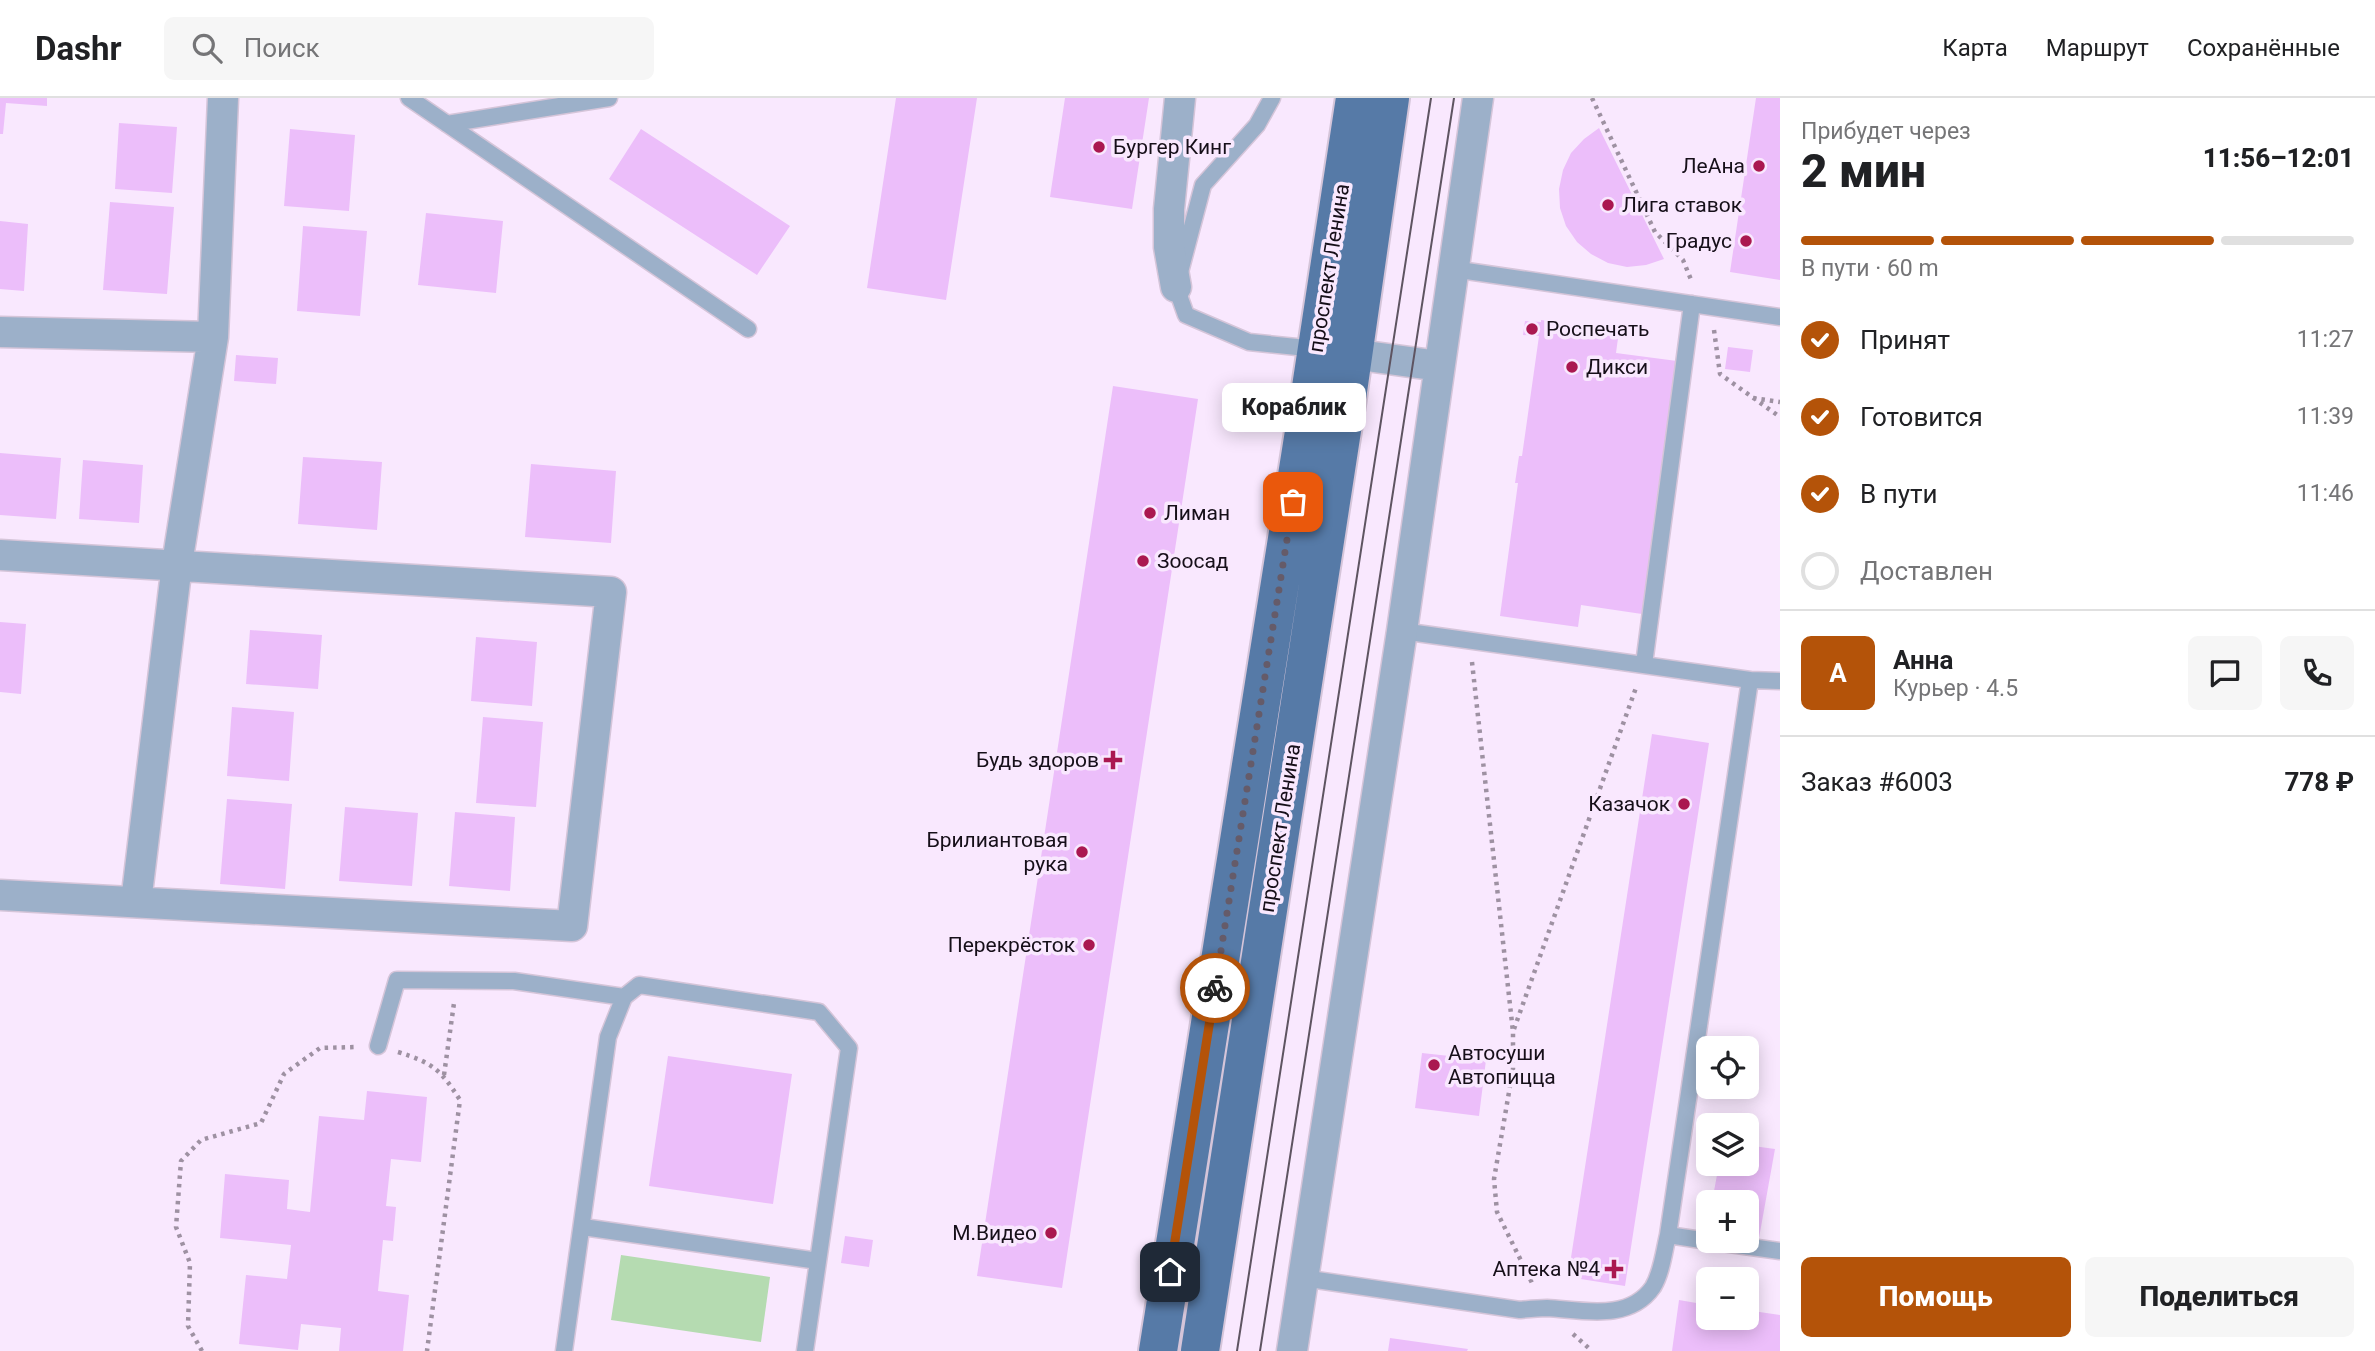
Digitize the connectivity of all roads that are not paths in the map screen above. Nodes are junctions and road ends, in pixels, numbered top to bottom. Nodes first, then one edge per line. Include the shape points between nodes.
1 (223, 98) edge
2 (409, 98) edge
3 (609, 98) edge
4 (1180, 98) edge
5 (1272, 98) edge
6 (1355, 98) edge
7 (1390, 98) edge
8 (1478, 98) edge
9 (447, 124) junction
10 (1453, 269) junction
11 (1176, 287) junction
12 (1692, 304) junction
13 (1780, 317) edge
14 (748, 329) dead end
15 (0, 331) edge
16 (213, 337) junction
17 (1335, 352) junction
18 (1439, 366) junction
19 (0, 555) edge
20 (177, 564) junction
21 (1402, 631) junction
22 (1644, 664) junction
23 (1750, 680) junction
24 (1780, 681) edge
25 (0, 895) edge
26 (136, 902) junction
27 (624, 997) junction
28 (378, 1046) road end
29 (583, 1227) junction
30 (1668, 1235) junction
31 (1696, 1239) edge
32 (1759, 1247) edge
33 (1780, 1249) edge
34 (818, 1261) junction
35 (1303, 1278) junction
36 (564, 1351) edge
37 (805, 1351) edge
38 (1158, 1351) edge
39 (1200, 1351) edge
40 (1292, 1351) edge

1 - 16 street
2 - 9 lane
3 - 9 lane
4 - 11 street via 1169,209
5 - 11 lane via 1257,125 1203,185
6 - 17 main road, проспект Ленина
7 - 17 main road, проспект Ленина
8 - 10 street
9 - 14 lane
10 - 12 lane
10 - 18 street
11 - 17 lane via 1186,315 1249,342
12 - 13 lane
12 - 22 lane
15 - 16 street
16 - 20 street
17 - 18 street
17 - 38 main road, проспект Ленина
17 - 39 main road, проспект Ленина
18 - 21 street
19 - 20 street
20 - 26 street
20 - 26 street via 611,592 572,926
21 - 22 lane
21 - 35 street
22 - 23 lane
23 - 24 lane
23 - 30 lane
25 - 26 street
27 - 28 lane via 514,981 397,980
27 - 29 lane via 608,1037
27 - 34 lane via 639,985 819,1013 849,1048
29 - 34 lane
29 - 36 lane
30 - 31 lane
30 - 35 lane via 1653,1287 1636,1304 1606,1313 1520,1310
32 - 33 lane
34 - 37 lane
35 - 40 street

